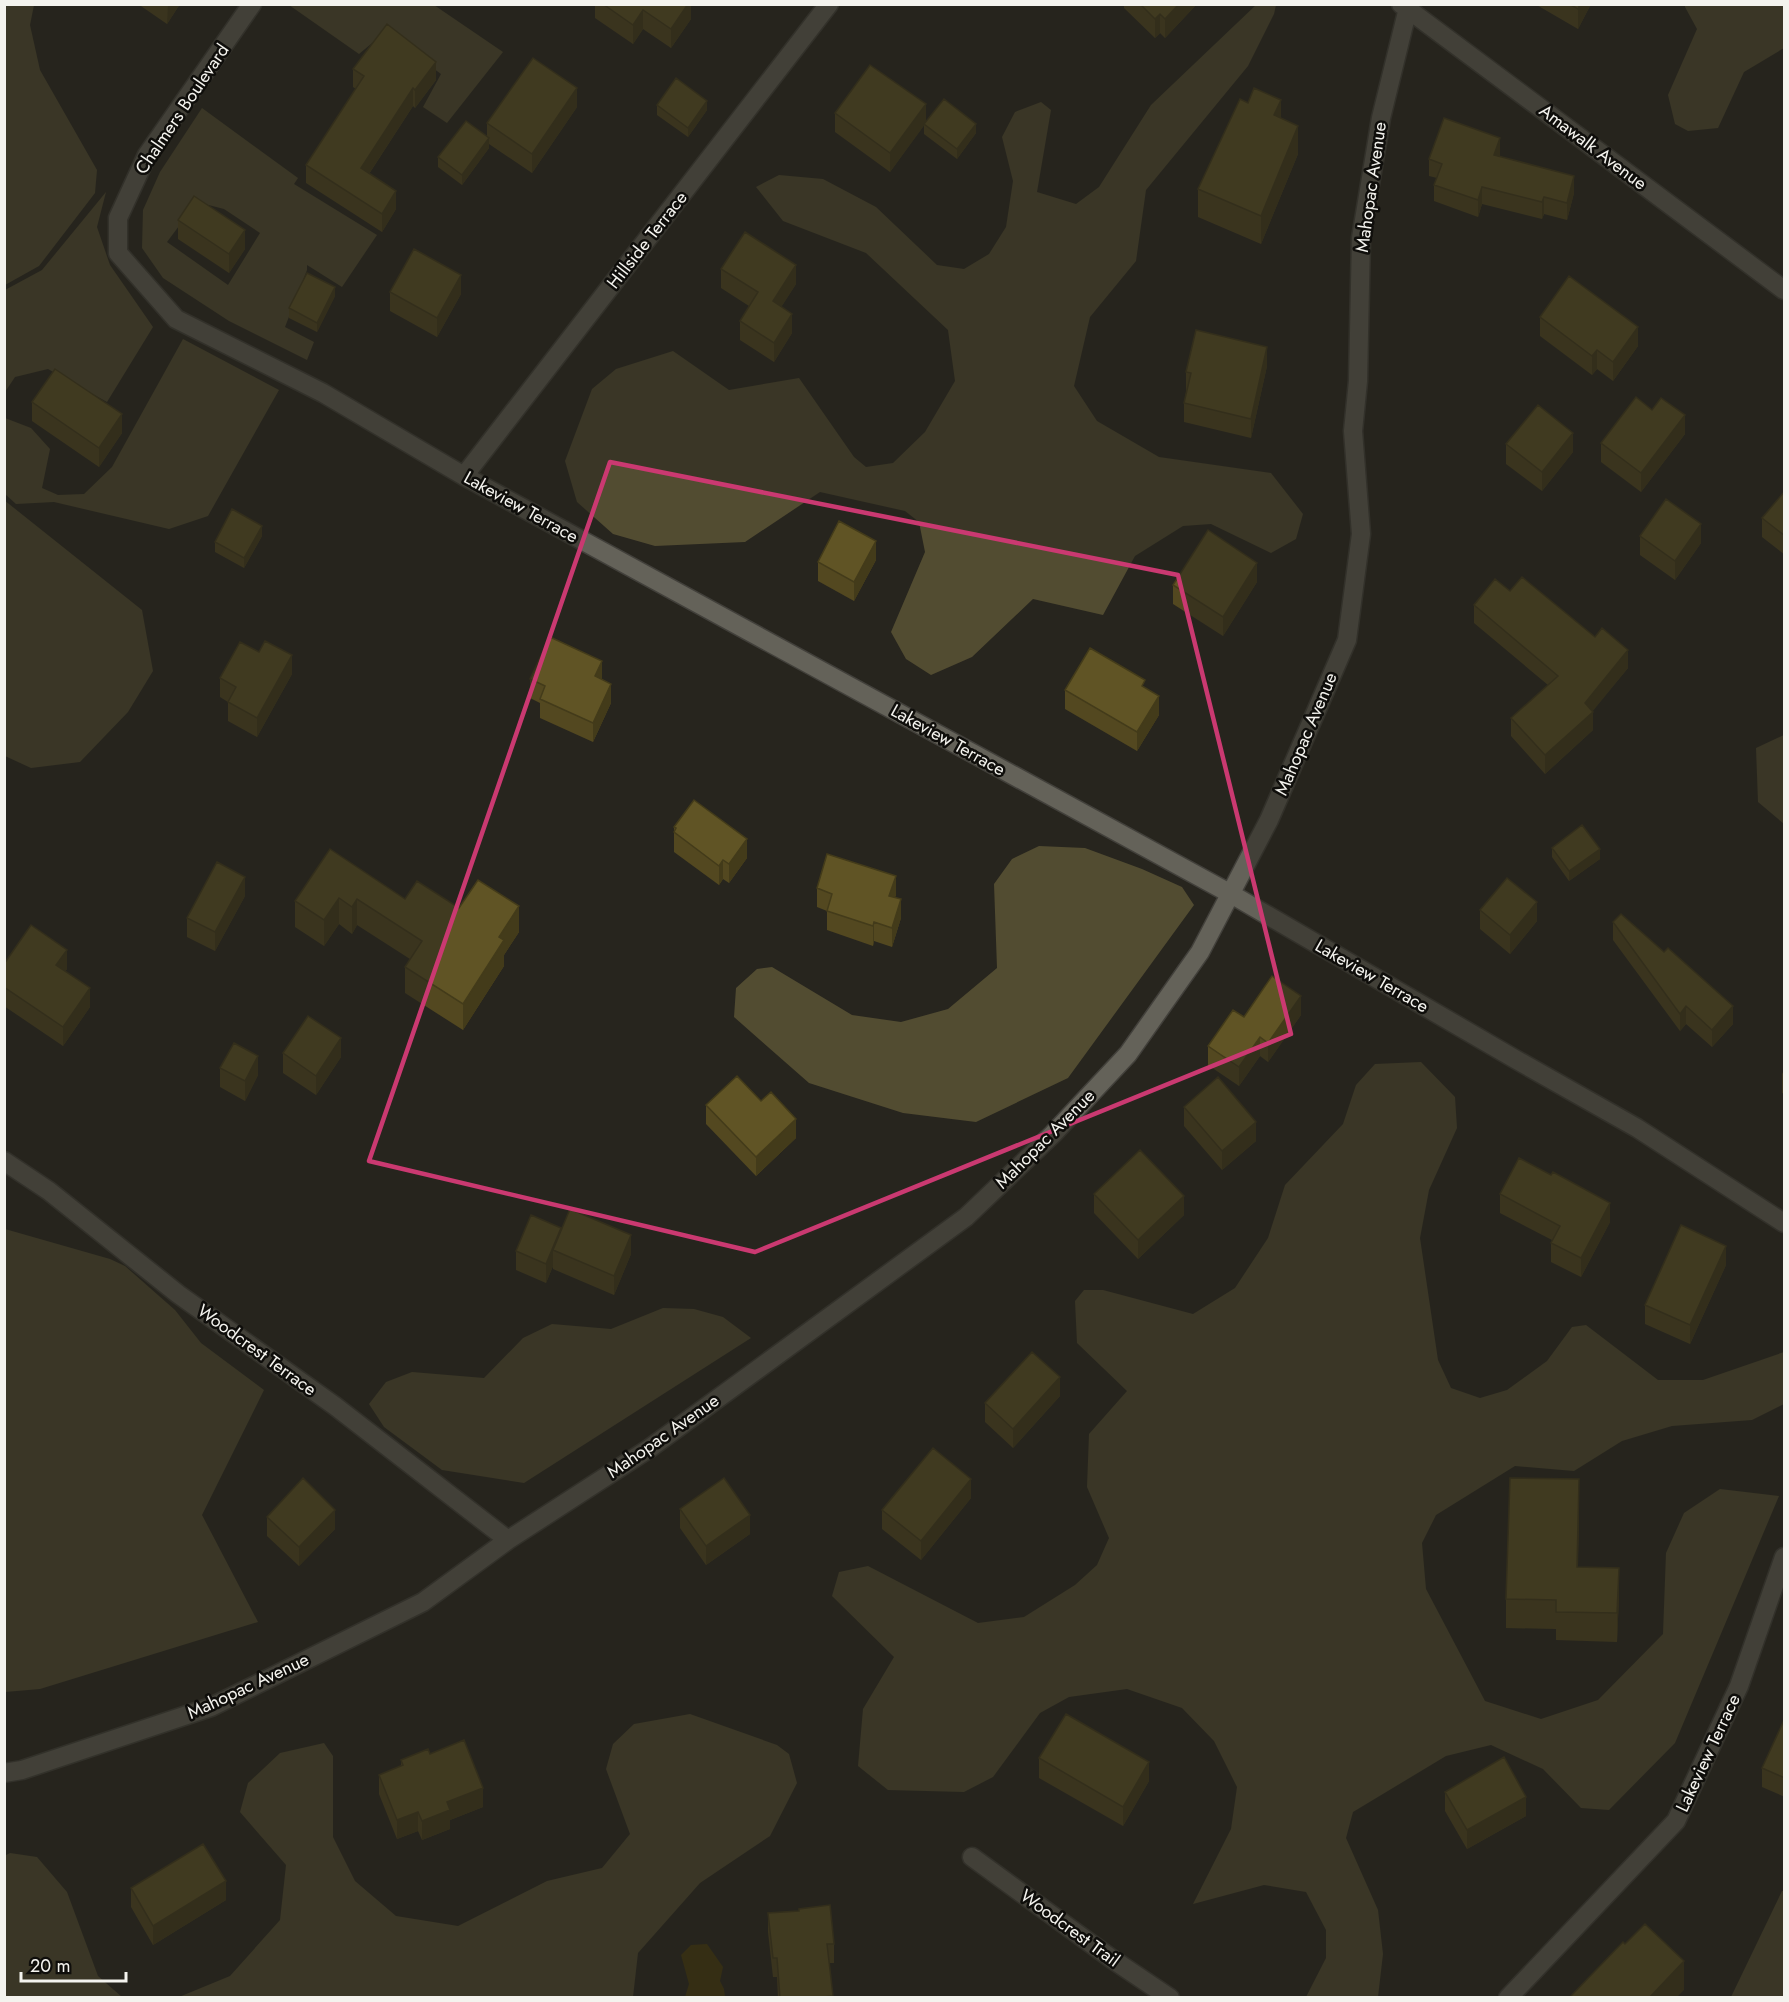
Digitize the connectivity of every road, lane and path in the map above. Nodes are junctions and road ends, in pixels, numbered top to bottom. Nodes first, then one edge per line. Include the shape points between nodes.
1 (252, 4) edge
2 (830, 4) edge
3 (1406, 6) edge
4 (118, 253) joint
5 (1785, 290) edge
6 (464, 476) junction
7 (1231, 894) junction
8 (4, 1161) edge
9 (1785, 1223) edge
10 (508, 1540) junction
11 (1785, 1557) edge
12 (4, 1773) edge
13 (972, 1857) dead end
14 (1170, 1998) edge
15 (1508, 1998) edge

1 - 4 street, Chalmers Boulevard via 147,155 118,218
2 - 6 street, Hillside Terrace
3 - 5 street, Amawalk Avenue
3 - 7 street, Mahopac Avenue via 1381,118 1361,238 1353,431 1361,534 1347,640 1269,820
4 - 6 street, Lakeview Terrace via 176,319 324,393
6 - 7 street, Lakeview Terrace
7 - 9 street, Lakeview Terrace via 1637,1128
7 - 10 street, Mahopac Avenue via 1200,952 1128,1054 1053,1134 966,1217 650,1448
8 - 10 street, Woodcrest Terrace via 49,1191 178,1294 335,1406
10 - 12 street, Mahopac Avenue via 423,1602 211,1707
11 - 15 street, Lakeview Terrace via 1739,1686 1676,1821
13 - 14 street, Woodcrest Trail

